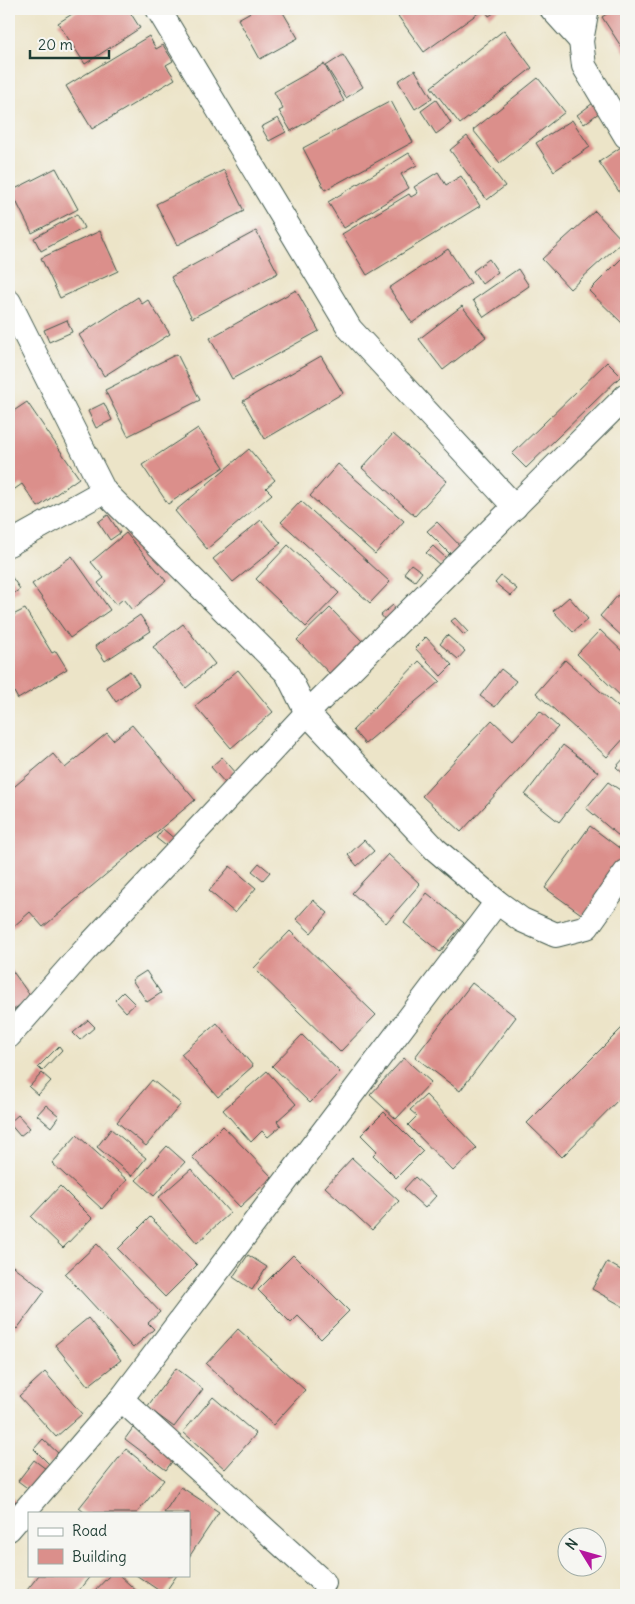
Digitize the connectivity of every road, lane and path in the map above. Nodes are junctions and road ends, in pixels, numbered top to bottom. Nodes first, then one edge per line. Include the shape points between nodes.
1 (158, 9) edge
2 (552, 9) edge
3 (587, 9) edge
4 (581, 40) junction
5 (626, 136) edge
6 (9, 302) edge
7 (626, 396) edge
8 (104, 491) junction
9 (515, 507) junction
10 (9, 544) edge
11 (307, 713) junction
12 (626, 872) edge
13 (497, 902) junction
14 (9, 1036) edge
15 (121, 1399) junction
16 (9, 1529) edge
17 (324, 1582) dead end

1 - 9 street via 350,329
2 - 4 street
3 - 4 street
4 - 5 street via 584,66
6 - 8 street
7 - 9 street
8 - 10 street
8 - 11 street via 287,673
9 - 11 street
11 - 13 street via 434,849
11 - 14 street via 84,951
12 - 13 street via 587,927 556,935 522,920
13 - 15 street
15 - 16 street
15 - 17 street

